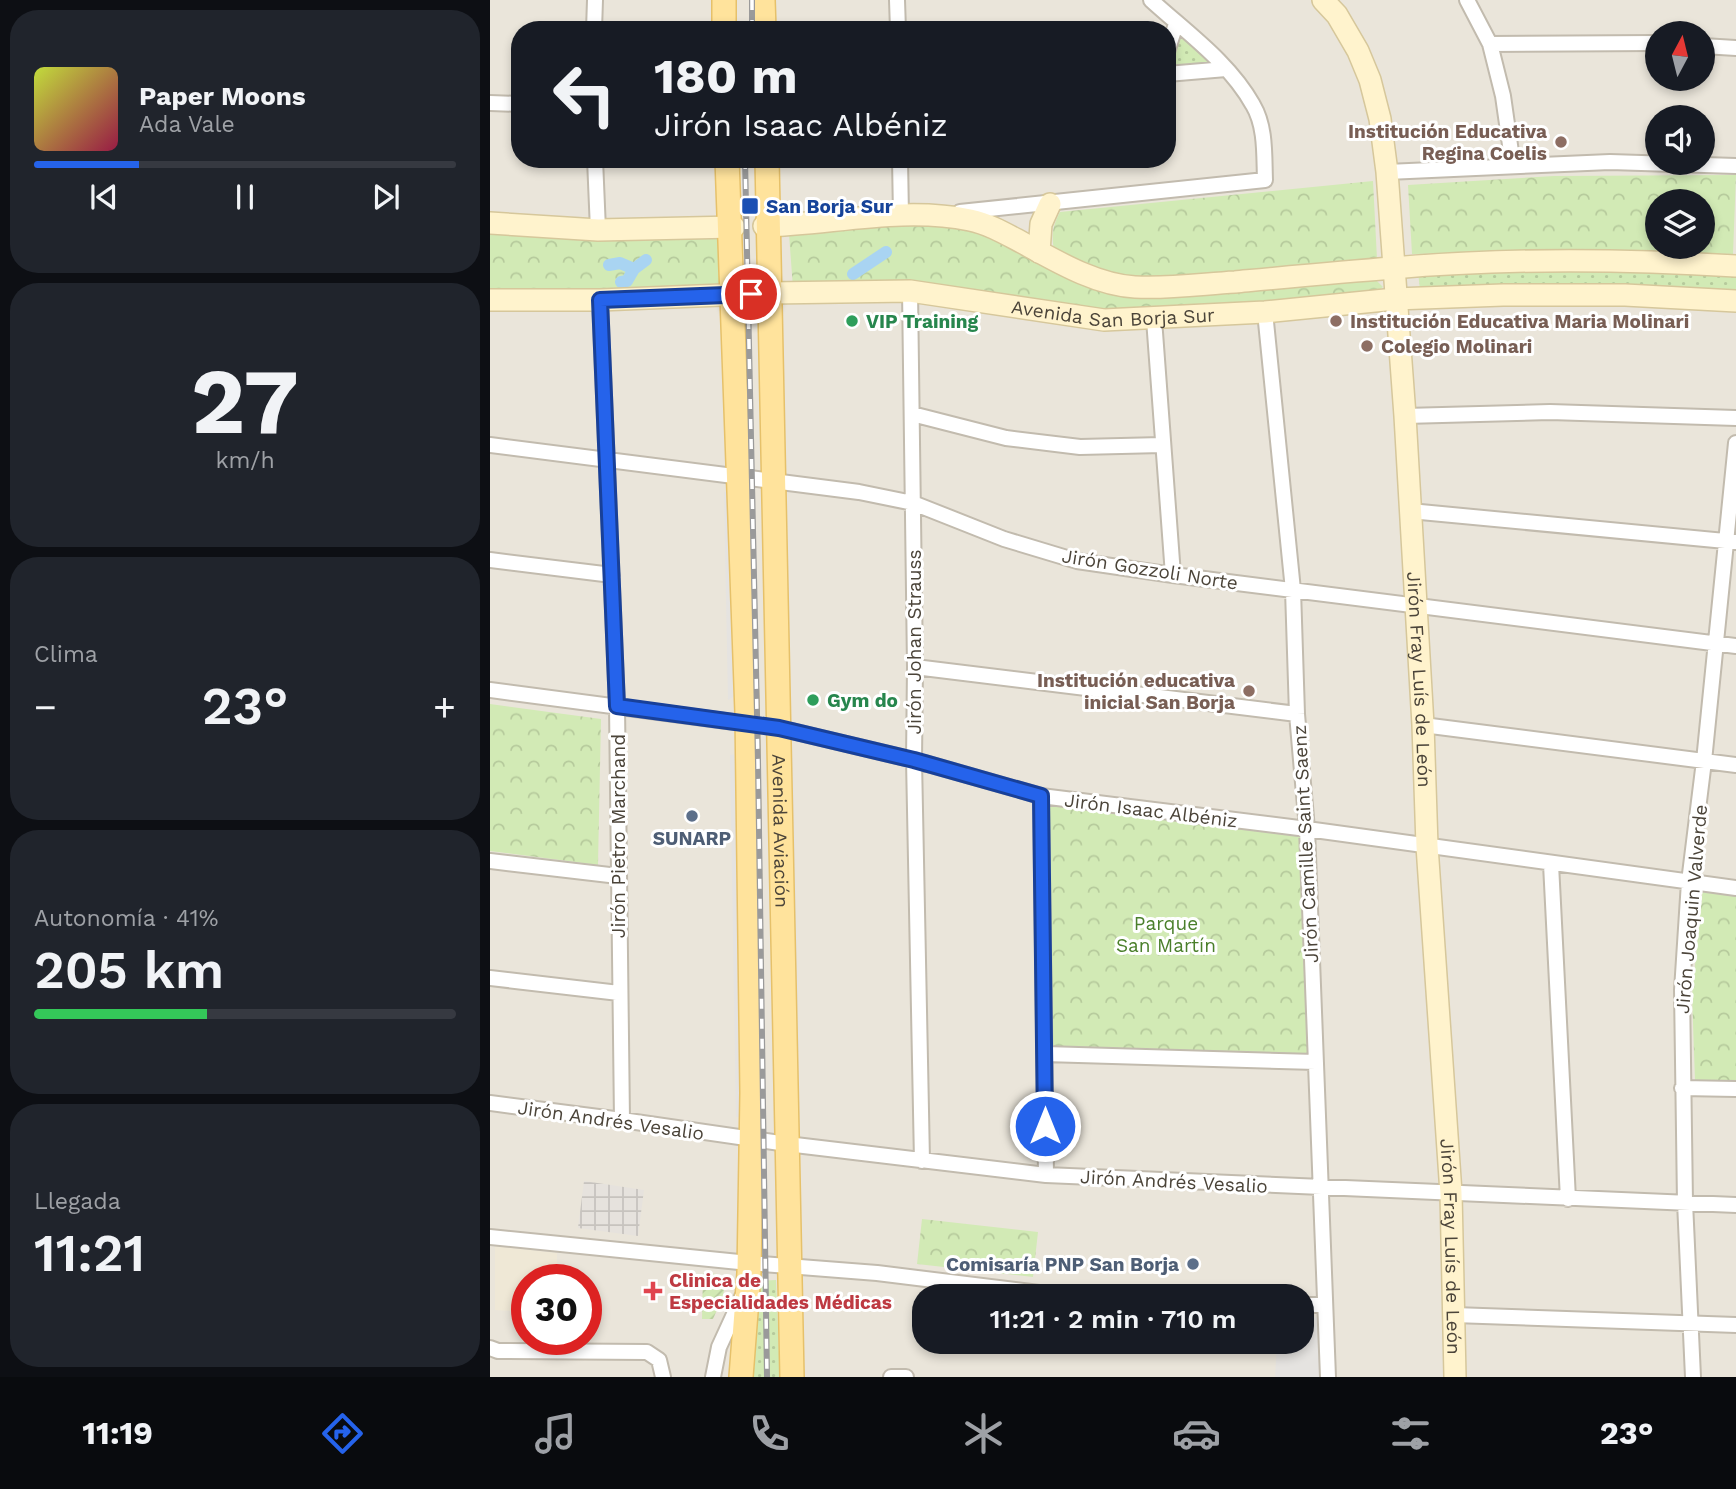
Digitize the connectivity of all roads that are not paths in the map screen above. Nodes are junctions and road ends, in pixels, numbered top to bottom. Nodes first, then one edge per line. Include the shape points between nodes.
1 (595, 0) edge
2 (724, 0) edge
3 (763, 0) edge
4 (897, 0) edge
5 (1150, 0) edge
6 (1323, 0) edge
7 (1467, 0) edge
8 (594, 21) edge
9 (724, 21) edge
10 (764, 21) edge
11 (898, 21) edge
12 (1173, 21) edge
13 (1176, 24) edge
14 (1645, 43) edge
15 (1490, 44) junction
16 (1715, 47) edge
17 (1736, 48) edge
18 (1226, 69) junction
19 (1176, 73) edge
20 (490, 103) edge
21 (511, 104) edge
22 (1513, 166) junction
23 (1736, 166) edge
24 (595, 168) edge
25 (728, 168) edge
26 (767, 168) edge
27 (900, 168) edge
28 (1387, 172) junction
29 (1050, 204) junction
30 (926, 215) junction
31 (901, 216) junction
32 (490, 223) edge
33 (766, 226) junction
34 (731, 227) junction
35 (598, 230) junction
36 (1040, 253) junction
37 (1736, 266) edge
38 (1393, 268) junction
39 (910, 291) junction
40 (770, 293) junction
41 (732, 295) junction
42 (1395, 299) junction
43 (490, 300) edge
44 (600, 300) junction
45 (1736, 300) edge
46 (1265, 312) junction
47 (1154, 319) junction
48 (912, 414) junction
49 (1405, 416) junction
50 (1736, 418) edge
51 (1736, 443) edge
52 (490, 445) edge
53 (1162, 445) junction
54 (606, 461) junction
55 (738, 477) junction
56 (774, 481) junction
57 (913, 503) junction
58 (1410, 511) junction
59 (1731, 542) edge
60 (490, 560) edge
61 (612, 575) junction
62 (1172, 575) junction
63 (1293, 590) junction
64 (1415, 605) junction
65 (1715, 643) junction
66 (1736, 646) edge
67 (915, 667) junction
68 (490, 690) edge
69 (617, 706) junction
70 (1297, 714) junction
71 (747, 723) junction
72 (1423, 724) junction
73 (779, 728) junction
74 (914, 760) junction
75 (1704, 761) junction
76 (1736, 765) edge
77 (1041, 796) junction
78 (1307, 829) junction
79 (1427, 846) junction
80 (490, 861) edge
81 (1552, 864) junction
82 (618, 876) junction
83 (1689, 882) junction
84 (1736, 888) edge
85 (490, 978) edge
86 (619, 992) junction
87 (1045, 1054) junction
88 (1315, 1062) junction
89 (1682, 1088) junction
90 (1736, 1089) edge
91 (490, 1103) edge
92 (622, 1120) junction
93 (752, 1139) junction
94 (787, 1144) junction
95 (922, 1161) junction
96 (1046, 1175) junction
97 (1319, 1188) junction
98 (1451, 1193) junction
99 (1568, 1199) junction
100 (1685, 1202) junction
101 (1736, 1205) edge
102 (490, 1237) edge
103 (790, 1266) junction
104 (748, 1273) junction
105 (967, 1284) edge
106 (1314, 1306) edge
107 (1325, 1306) junction
108 (1454, 1315) junction
109 (1690, 1323) junction
110 (1736, 1325) edge
111 (490, 1348) edge
112 (663, 1377) edge
113 (713, 1377) edge
114 (741, 1377) edge
115 (792, 1377) edge
116 (892, 1377) edge
117 (906, 1377) edge
118 (1328, 1377) edge
119 (1455, 1377) edge
120 (1693, 1377) edge

1 - 8 street
2 - 9 main road
3 - 10 main road
4 - 11 street
5 - 12 street
6 - 28 main road, Jirón Fray Luís de León via 1358,51 1370,80
7 - 15 street
13 - 18 street
14 - 15 street
15 - 22 street
16 - 17 street
18 - 19 street
18 - 29 street via 1254,106 1264,137 1265,180
20 - 21 street
22 - 23 street via 1610,162
22 - 28 street
24 - 35 street
25 - 34 main road, Avenida Aviación
26 - 33 main road, Avenida Aviación
27 - 31 street
28 - 38 main road, Jirón Fray Luís de León
29 - 30 street
29 - 36 main road via 1041,224
30 - 31 main road, Avenida San Borja Sur
30 - 36 main road, Avenida San Borja Sur via 988,225
31 - 33 main road, Avenida San Borja Sur
32 - 35 main road
33 - 40 main road, Avenida Aviación
34 - 35 main road
34 - 41 main road, Avenida Aviación
36 - 38 main road, Avenida San Borja Sur via 1108,282 1132,287
37 - 38 main road, Avenida San Borja Sur via 1562,261
38 - 42 main road, Jirón Fray Luís de León
39 - 40 main road, Avenida San Borja Sur
39 - 47 main road, Avenida San Borja Sur via 1104,320
39 - 48 street, Jirón Johan Strauss
40 - 41 main road, Avenida San Borja Sur
40 - 56 main road, Avenida Aviación
41 - 44 main road, Avenida San Borja Sur
41 - 55 main road, Avenida Aviación
42 - 45 main road, Avenida San Borja Sur via 1625,295
42 - 46 main road, Avenida San Borja Sur
42 - 49 main road, Jirón Fray Luís de León
43 - 44 main road, Avenida San Borja Sur
44 - 54 street, Jirón Pietro Marchand
46 - 47 main road, Avenida San Borja Sur
46 - 63 street, Jirón Camille Saint Saenz
47 - 53 street
48 - 53 street via 1006,438 1080,447
48 - 57 street, Jirón Johan Strauss
49 - 50 street via 1550,412
49 - 58 main road, Jirón Fray Luís de León
51 - 59 street, Jirón Joaquin Valverde
52 - 54 street, Jirón Gozzoli Norte
53 - 62 street
54 - 55 street, Jirón Gozzoli Norte
54 - 61 street, Jirón Pietro Marchand
55 - 56 street, Jirón Gozzoli Norte
55 - 71 main road, Avenida Aviación
56 - 57 street, Jirón Gozzoli Norte
56 - 73 main road, Avenida Aviación
57 - 62 street, Jirón Gozzoli Norte via 1077,561
57 - 67 street, Jirón Johan Strauss
58 - 59 street
58 - 64 main road, Jirón Fray Luís de León
59 - 65 street, Jirón Joaquin Valverde
60 - 61 street
61 - 69 street, Jirón Pietro Marchand
62 - 63 street, Jirón Gozzoli Norte
63 - 64 street, Jirón Gozzoli Norte
63 - 70 street, Jirón Camille Saint Saenz
64 - 65 street, Jirón Gozzoli Norte
64 - 72 main road, Jirón Fray Luís de León
65 - 66 street, Jirón Gozzoli Norte
65 - 75 street, Jirón Joaquin Valverde
67 - 70 street
67 - 74 street, Jirón Johan Strauss
68 - 69 street, Jirón Isaac Albéniz
69 - 71 street, Jirón Isaac Albéniz
69 - 82 street, Jirón Pietro Marchand
70 - 78 street, Jirón Camille Saint Saenz
71 - 73 street, Jirón Isaac Albéniz
71 - 93 main road, Avenida Aviación
72 - 75 street
72 - 79 main road, Jirón Fray Luís de León
73 - 74 street, Jirón Isaac Albéniz
73 - 94 main road, Avenida Aviación
74 - 77 street, Jirón Isaac Albéniz
74 - 95 street, Jirón Johan Strauss
75 - 76 street
75 - 83 street, Jirón Joaquin Valverde
77 - 78 street, Jirón Isaac Albéniz
77 - 87 street
78 - 79 street, Jirón Isaac Albéniz
78 - 88 street, Jirón Camille Saint Saenz
79 - 81 street, Jirón Isaac Albéniz
79 - 98 main road, Jirón Fray Luís de León
80 - 82 street
81 - 83 street, Jirón Isaac Albéniz
81 - 99 street
82 - 86 street, Jirón Pietro Marchand
83 - 84 street, Jirón Isaac Albéniz
83 - 89 street, Jirón Joaquin Valverde
85 - 86 street
86 - 92 street, Jirón Pietro Marchand
87 - 88 street
87 - 96 street
88 - 97 street, Jirón Camille Saint Saenz
89 - 90 street
89 - 100 street, Jirón Joaquin Valverde
91 - 92 street, Jirón Andrés Vesalio
92 - 93 street, Jirón Andrés Vesalio
93 - 94 street, Jirón Andrés Vesalio
93 - 104 main road, Avenida Aviación
94 - 95 street, Jirón Andrés Vesalio
94 - 103 main road, Avenida Aviación
95 - 96 street, Jirón Andrés Vesalio
96 - 97 street, Jirón Andrés Vesalio
97 - 98 street, Jirón Andrés Vesalio
97 - 107 street, Jirón Camille Saint Saenz
98 - 99 street, Jirón Andrés Vesalio
98 - 108 main road, Jirón Fray Luís de León
99 - 100 street, Jirón Andrés Vesalio
100 - 101 street, Jirón Andrés Vesalio
100 - 109 street, Jirón Joaquin Valverde
102 - 104 street
103 - 104 street
103 - 105 street
103 - 115 main road, Avenida Aviación
104 - 113 street, Avenida Aviación via 719,1347
104 - 114 main road, Avenida Aviación
106 - 107 street
107 - 118 street, Jirón Camille Saint Saenz
108 - 109 street
108 - 119 main road, Jirón Fray Luís de León
109 - 110 street
109 - 120 street, Jirón Joaquin Valverde
111 - 112 street via 647,1352 659,1360
116 - 117 street

